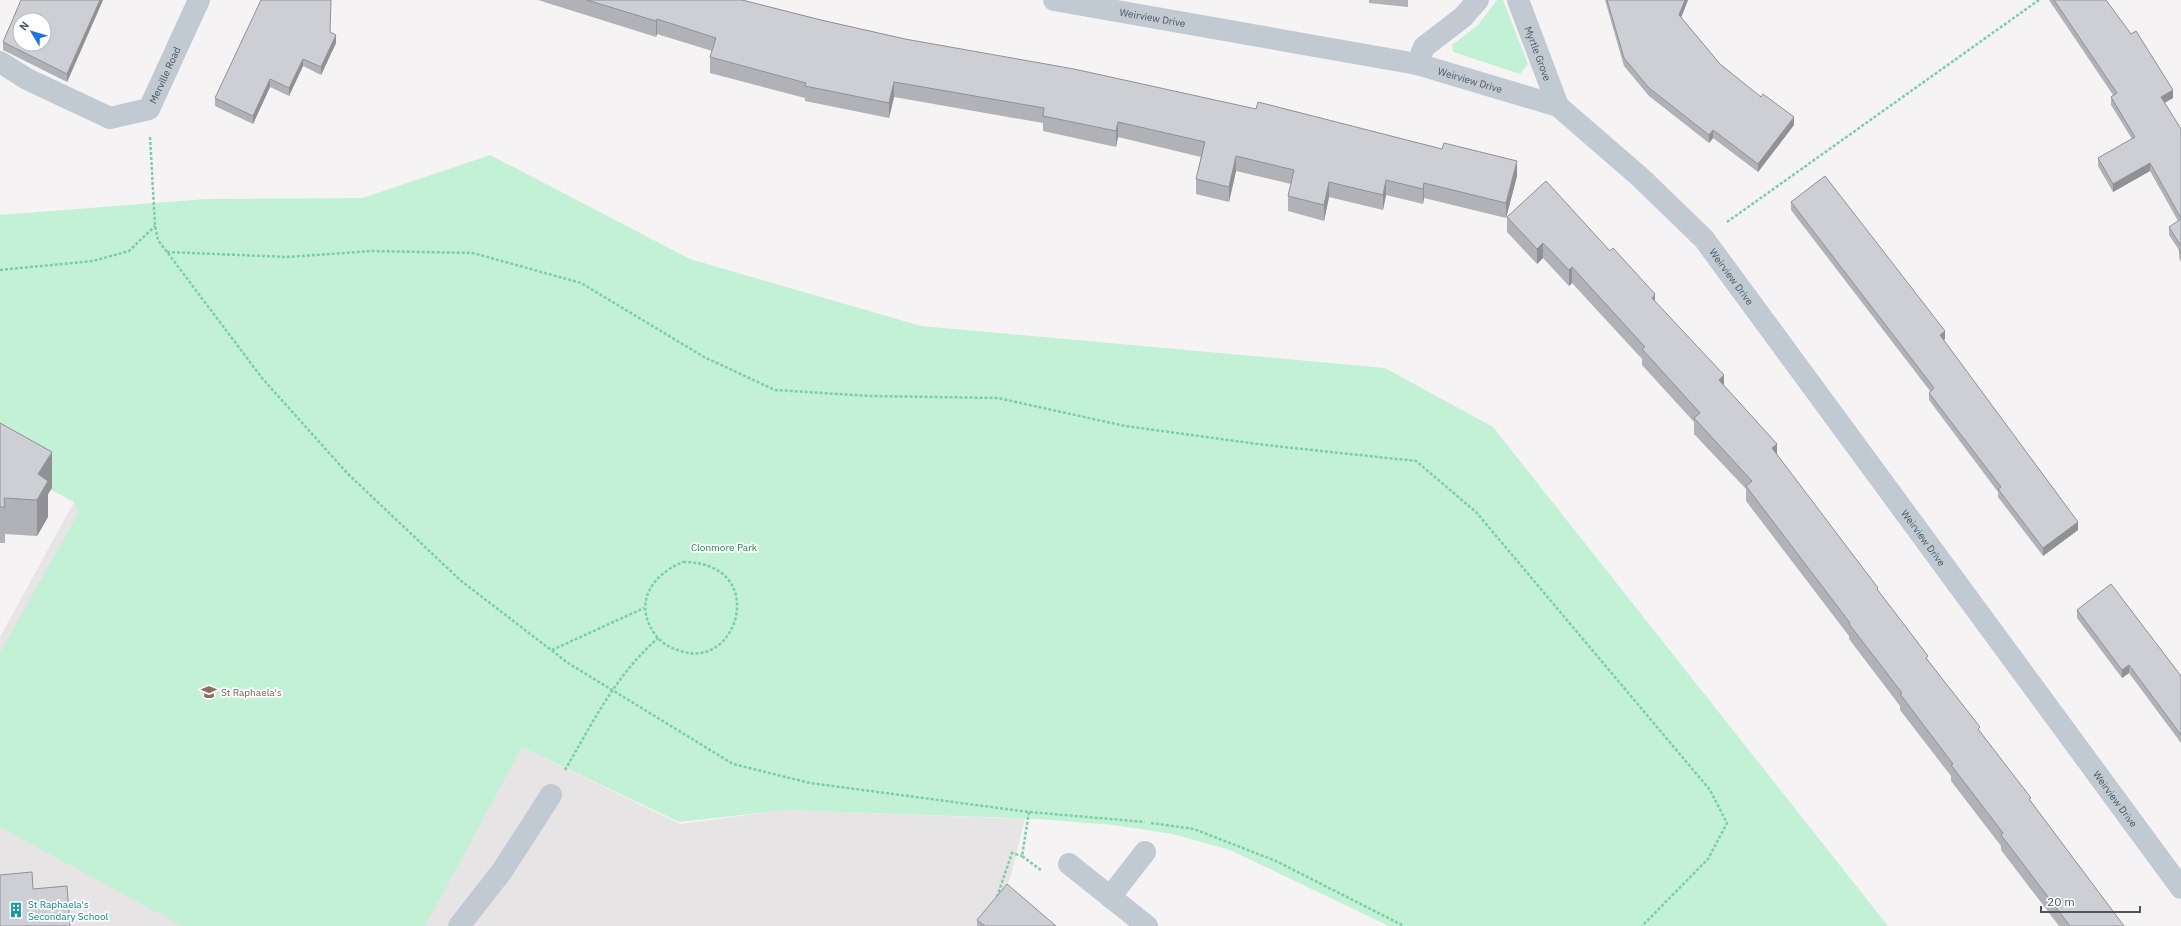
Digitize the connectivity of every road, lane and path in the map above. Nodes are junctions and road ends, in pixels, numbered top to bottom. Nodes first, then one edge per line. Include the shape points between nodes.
1 (199, 0) edge
2 (1054, 0) edge
3 (1478, 0) edge
4 (1518, 0) edge
5 (2040, 0) edge
6 (0, 62) edge
7 (1417, 64) junction
8 (1558, 106) junction
9 (149, 109) junction
10 (155, 225) junction
11 (1704, 239) junction
12 (167, 252) junction
13 (0, 270) edge
14 (644, 608) junction
15 (658, 638) junction
16 (552, 650) junction
17 (612, 690) junction
18 (551, 795) joint
19 (1029, 812) junction
20 (1145, 852) dead end
21 (1022, 856) junction
22 (1069, 864) joint
23 (2181, 888) edge
24 (1110, 896) junction
25 (996, 899) edge
26 (459, 926) edge
27 (1147, 926) edge
28 (1404, 926) edge
29 (1642, 926) edge

1 - 9 street, Merville Road
2 - 7 street, Weirview Drive
3 - 7 street via 1463,17 1424,47
4 - 8 street, Myrtle Grove
5 - 11 path
6 - 9 street via 27,78 110,118
7 - 8 street, Weirview Drive
8 - 11 street, Weirview Drive via 1640,177
9 - 10 path, Merville Road
10 - 12 path, Merville Road via 158,240
10 - 13 path via 130,251 93,261
11 - 23 street, Weirview Drive
12 - 16 path, Merville Road via 262,378 348,474 460,580
12 - 29 path via 287,257 372,251 473,253 581,283 704,357 775,390 870,396 998,398 1125,426 1265,446 1416,461 1476,512 1710,790 1727,823 1708,859
14 - 15 path
14 - 15 path via 657,578 669,568 683,562 700,562 714,567 727,577 735,591 738,606 736,622 728,636 717,646 702,652 686,653 671,648
14 - 16 path
15 - 17 path via 637,657
16 - 17 path, Merville Road
17 - 18 path
17 - 19 path, Merville Road via 733,764 810,782
18 - 26 street via 502,871
19 - 21 path
19 - 28 path, Merville Road via 1166,824 1194,829 1276,861
20 - 24 street
21 - 22 path via 1055,882
21 - 25 path via 1012,853
22 - 24 street
24 - 27 street

